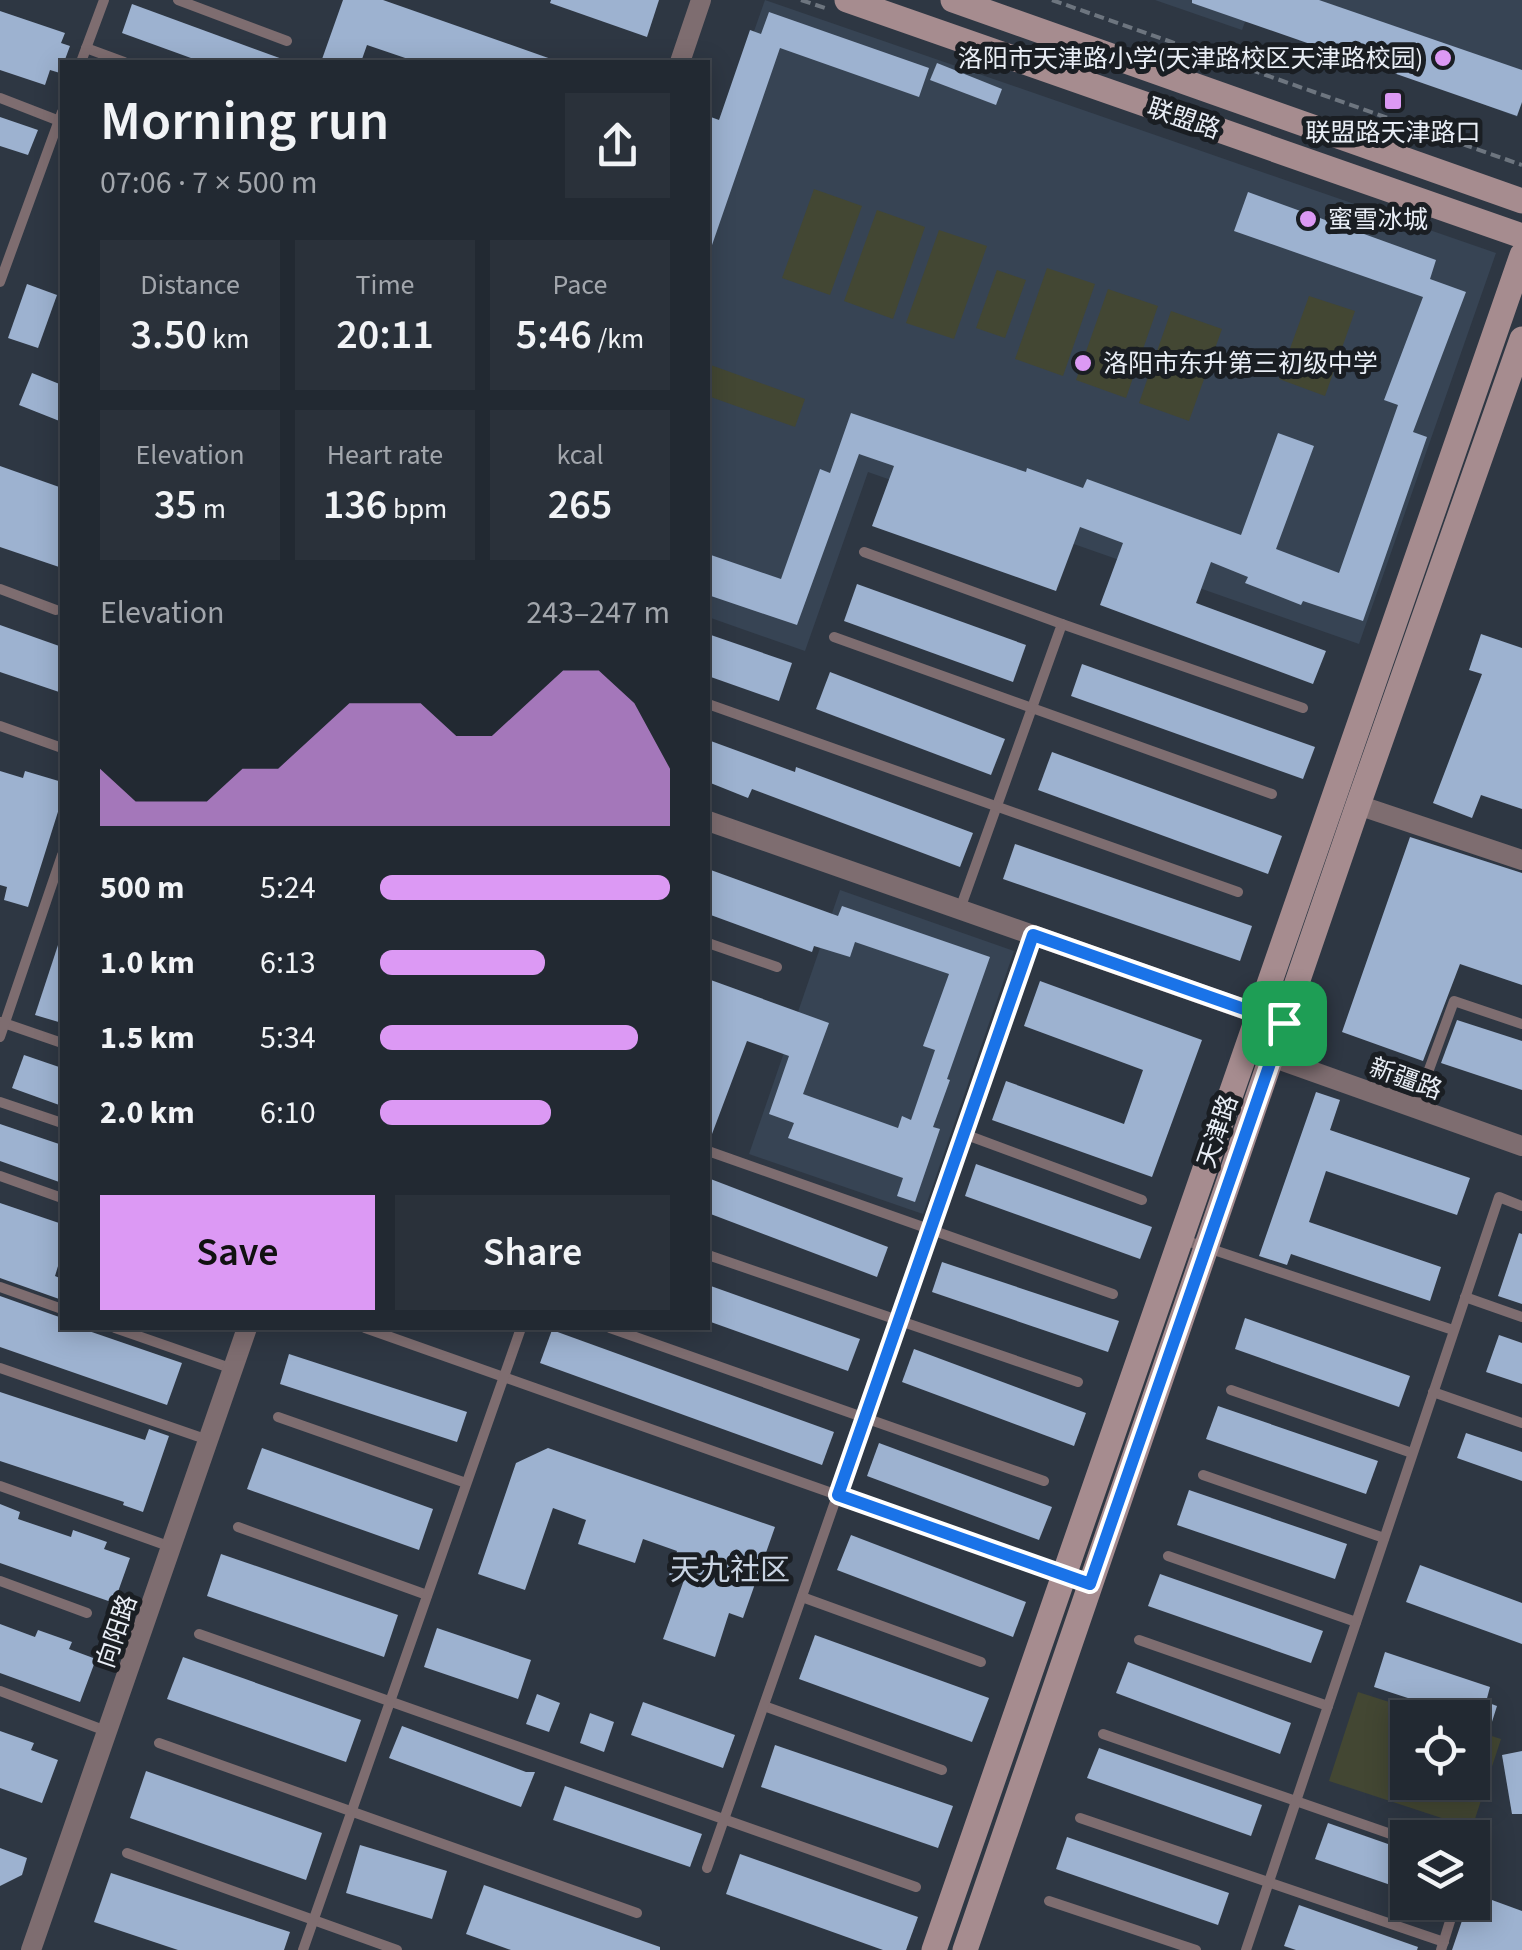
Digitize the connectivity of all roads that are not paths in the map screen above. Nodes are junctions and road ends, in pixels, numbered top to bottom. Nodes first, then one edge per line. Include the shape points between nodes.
1 (104, 0) edge
2 (178, 0) edge
3 (700, 0) edge
4 (847, 0) edge
5 (953, 0) edge
6 (286, 41) dead end
7 (86, 48) junction
8 (82, 60) edge
9 (119, 60) edge
10 (681, 60) edge
11 (0, 98) edge
12 (60, 118) edge
13 (60, 121) edge
14 (1522, 200) edge
15 (1522, 236) edge
16 (1522, 255) edge
17 (0, 282) edge
18 (1522, 339) edge
19 (864, 552) dead end
20 (0, 590) edge
21 (56, 610) dead end
22 (1062, 624) junction
23 (834, 638) dead end
24 (710, 705) edge
25 (1032, 708) junction
26 (1304, 708) dead end
27 (0, 726) edge
28 (60, 747) edge
29 (1272, 794) dead end
30 (996, 806) junction
31 (1358, 806) junction
32 (710, 822) edge
33 (1522, 860) edge
34 (60, 861) edge
35 (1238, 892) dead end
36 (960, 910) junction
37 (1033, 935) junction
38 (710, 943) edge
39 (778, 967) dead end
40 (1258, 1015) junction
41 (2, 1022) edge
42 (1284, 1023) junction
43 (1522, 1024) edge
44 (0, 1037) edge
45 (60, 1042) edge
46 (1272, 1057) junction
47 (0, 1102) edge
48 (1415, 1108) junction
49 (60, 1122) edge
50 (964, 1134) junction
51 (1522, 1146) edge
52 (710, 1152) edge
53 (0, 1176) edge
54 (60, 1197) edge
55 (1142, 1200) dead end
56 (1522, 1206) edge
57 (930, 1230) junction
58 (1180, 1239) junction
59 (1205, 1248) junction
60 (710, 1255) edge
61 (0, 1288) edge
62 (1112, 1294) dead end
63 (1464, 1298) junction
64 (60, 1308) edge
65 (1522, 1317) edge
66 (898, 1320) junction
67 (121, 1330) edge
68 (246, 1330) edge
69 (372, 1330) edge
70 (520, 1330) edge
71 (616, 1330) edge
72 (1454, 1330) junction
73 (0, 1368) edge
74 (232, 1368) junction
75 (504, 1376) junction
76 (1078, 1382) dead end
77 (1231, 1390) dead end
78 (1433, 1392) junction
79 (278, 1417) dead end
80 (865, 1418) junction
81 (1522, 1422) edge
82 (208, 1440) junction
83 (1412, 1453) junction
84 (1203, 1475) dead end
85 (1044, 1481) dead end
86 (466, 1483) junction
87 (0, 1486) edge
88 (838, 1495) junction
89 (238, 1527) dead end
90 (1384, 1538) junction
91 (171, 1546) junction
92 (1168, 1556) dead end
93 (1063, 1575) junction
94 (0, 1581) edge
95 (1090, 1584) junction
96 (427, 1596) junction
97 (802, 1597) junction
98 (87, 1614) dead end
99 (1356, 1622) junction
100 (198, 1634) dead end
101 (1139, 1640) dead end
102 (981, 1662) dead end
103 (0, 1691) edge
104 (390, 1702) junction
105 (764, 1706) junction
106 (1328, 1706) junction
107 (107, 1732) junction
108 (1103, 1734) dead end
109 (159, 1743) dead end
110 (942, 1770) dead end
111 (1296, 1801) junction
112 (352, 1811) junction
113 (1080, 1818) dead end
114 (724, 1820) junction
115 (1390, 1834) edge
116 (127, 1853) dead end
117 (707, 1868) dead end
118 (1270, 1881) junction
119 (916, 1887) dead end
120 (1049, 1902) dead end
121 (637, 1912) dead end
122 (313, 1920) junction
123 (1450, 1920) edge
124 (1442, 1946) edge
125 (32, 1950) edge
126 (303, 1950) edge
127 (397, 1950) edge
128 (934, 1950) edge
129 (966, 1950) edge
130 (1196, 1950) edge
131 (1246, 1950) edge

1 - 7 lane
2 - 6 lane
3 - 10 street
4 - 15 main road, 联盟路
5 - 14 main road, 联盟路
7 - 8 lane
7 - 9 lane
11 - 12 lane
13 - 17 lane
16 - 40 main road, 天津路
18 - 31 main road, 天津路
19 - 22 lane
20 - 21 lane
22 - 25 lane
22 - 26 lane
23 - 25 lane
24 - 30 lane
25 - 29 lane
25 - 30 lane
27 - 28 lane
30 - 35 lane
30 - 36 lane
31 - 33 street
31 - 42 main road, 天津路
32 - 36 street
34 - 41 lane
36 - 37 street
37 - 40 street
37 - 50 lane
38 - 39 lane
40 - 42 street
40 - 58 main road, 天津路
41 - 44 lane
41 - 45 lane
42 - 46 main road, 天津路
43 - 48 lane via 1454,1002
46 - 48 street, 新疆路
46 - 59 main road, 天津路
47 - 49 lane
48 - 51 street, 新疆路
50 - 55 lane
50 - 57 lane
52 - 57 lane
53 - 54 lane
56 - 63 lane via 1498,1197
57 - 62 lane
57 - 66 lane
58 - 59 lane
58 - 93 main road, 天津路
59 - 72 lane
59 - 95 main road, 天津路
60 - 66 lane
61 - 64 lane
63 - 65 lane
63 - 72 lane
66 - 76 lane
66 - 80 lane
67 - 74 lane
68 - 74 street, 向阳路
69 - 75 lane
70 - 75 lane
71 - 80 lane
72 - 78 lane
73 - 82 lane
74 - 82 street, 向阳路
75 - 86 lane
75 - 88 lane
77 - 83 lane
78 - 81 lane
78 - 83 lane
79 - 86 lane
80 - 85 lane
80 - 88 lane
82 - 91 street, 向阳路
83 - 90 lane
84 - 90 lane
86 - 96 lane
87 - 91 lane
88 - 93 lane
88 - 97 lane
89 - 96 lane
90 - 99 lane
91 - 107 street, 向阳路
92 - 99 lane
93 - 95 lane
93 - 128 main road, 天津路
94 - 98 lane
95 - 129 main road, 天津路
96 - 104 lane
97 - 102 lane
97 - 105 lane
99 - 106 lane
100 - 104 lane
101 - 106 lane
103 - 107 lane
104 - 112 lane
104 - 114 lane
105 - 110 lane
105 - 114 lane
106 - 111 lane
107 - 125 street, 向阳路
108 - 111 lane
109 - 112 lane
111 - 115 lane
111 - 118 lane
112 - 121 lane
112 - 122 lane
113 - 118 lane
114 - 117 lane
114 - 119 lane
116 - 122 lane
118 - 124 lane
118 - 131 lane
120 - 130 lane
122 - 126 lane
122 - 127 lane
123 - 124 lane

